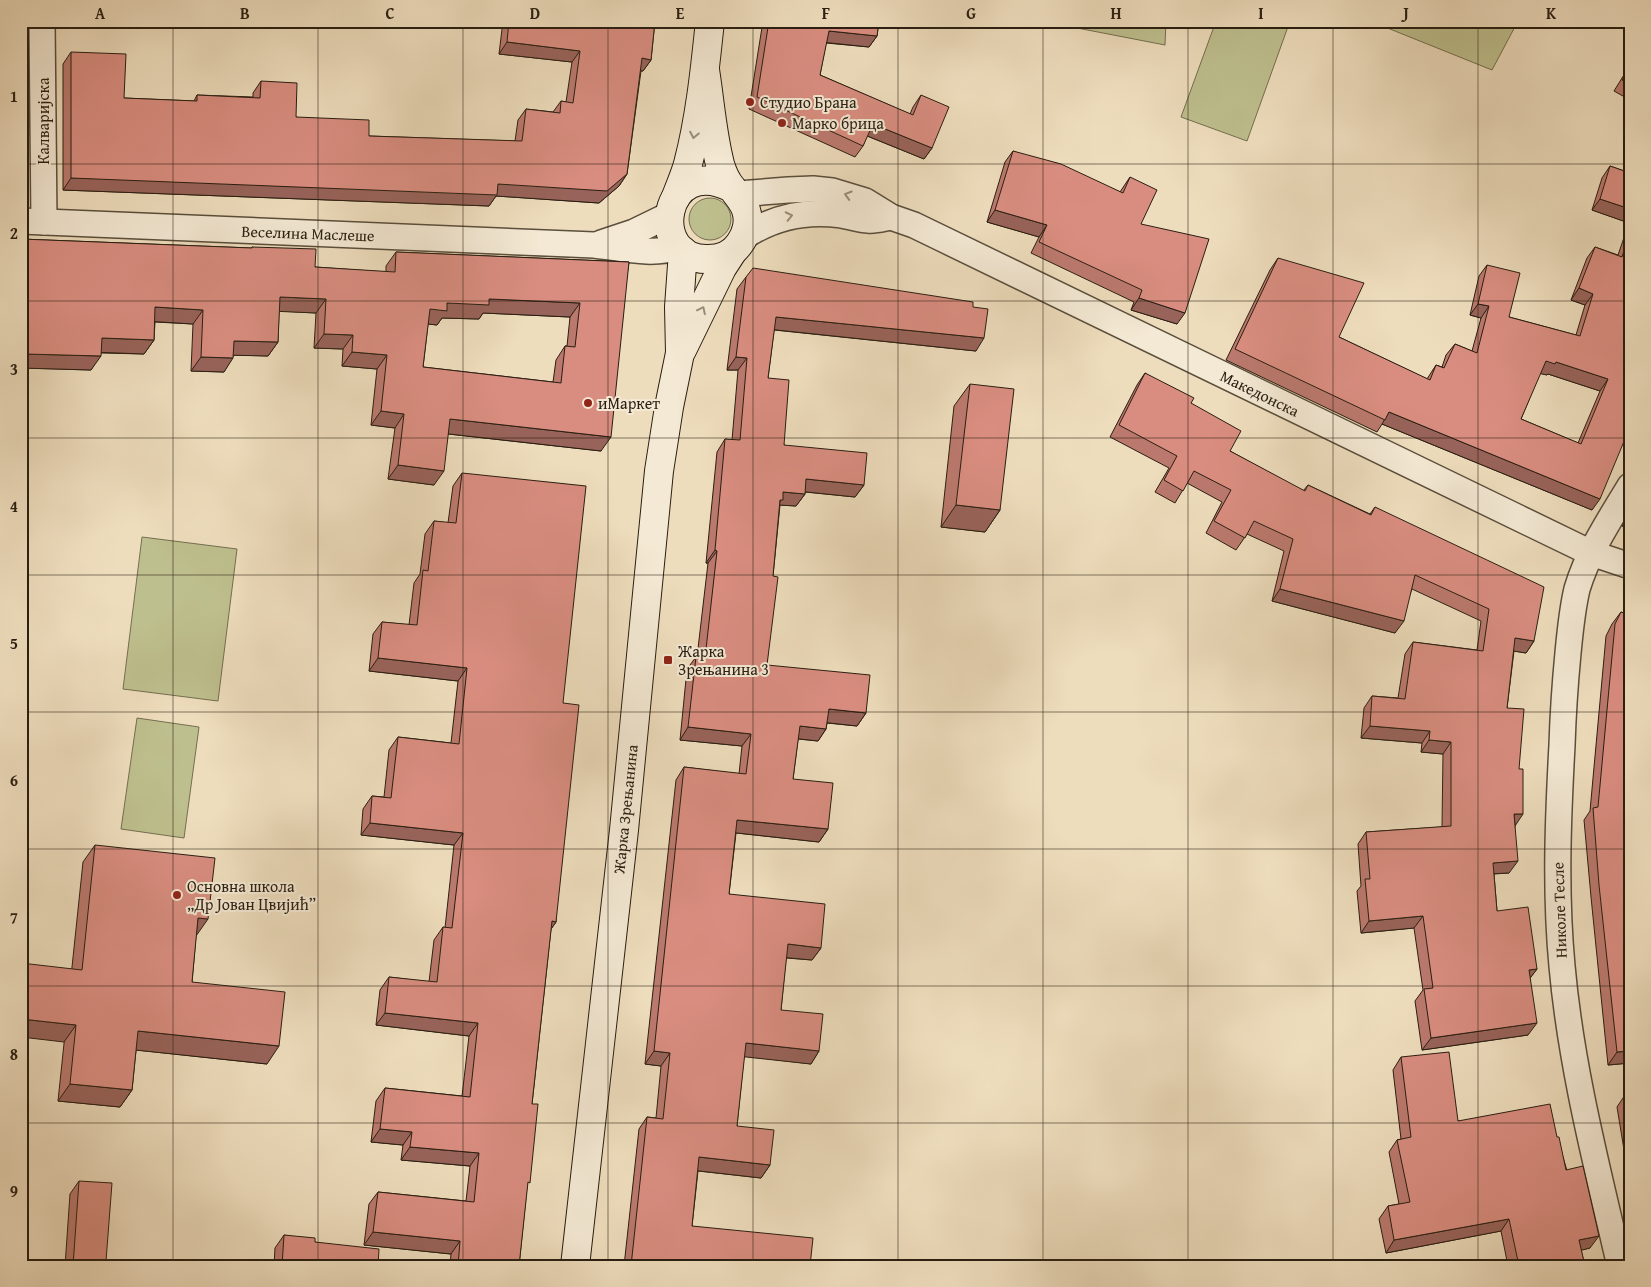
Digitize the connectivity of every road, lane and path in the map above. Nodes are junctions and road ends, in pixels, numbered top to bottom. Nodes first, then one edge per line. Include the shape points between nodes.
1 (42, 21) edge
2 (710, 21) edge
3 (705, 70) junction
4 (735, 191) junction
5 (672, 206) junction
6 (891, 218) junction
7 (32, 221) edge
8 (739, 243) junction
9 (594, 245) junction
10 (681, 249) junction
11 (680, 354) junction
12 (1630, 486) edge
13 (1591, 552) junction
14 (1630, 566) edge
15 (575, 1266) edge
16 (1620, 1266) edge

1 - 7 street, Калваријска
2 - 3 main road, Жарка Зрењанина
3 - 4 main road, Жарка Зрењанина via 721,165
3 -> 5 main road, Жарка Зрењанина via 688,164
4 - 5 main road via 720,182 696,182 684,188
6 -> 4 street, Македонска via 865,201 832,191
4 - 8 main road, Жарка Зрењанина via 747,214 747,225
5 - 9 street, Веселина Маслеше via 634,232
5 - 10 main road, Жарка Зрењанина via 669,227
8 -> 6 street, Македонска via 761,225 798,214 822,213 869,220
6 - 13 street, Македонска via 914,225
7 - 9 street, Веселина Маслеше
8 - 10 main road via 724,257 703,259
11 -> 8 main road, Жарка Зрењанина via 718,276
9 - 10 street, Веселина Маслеше via 654,252
10 - 11 main road, Жарка Зрењанина
11 - 15 main road, Жарка Зрењанина via 659,471 624,830
12 - 13 street, Николе Тесле
13 - 14 street, Македонска
13 - 16 street, Николе Тесле via 1571,623 1557,832 1557,900 1562,968 1583,1107

